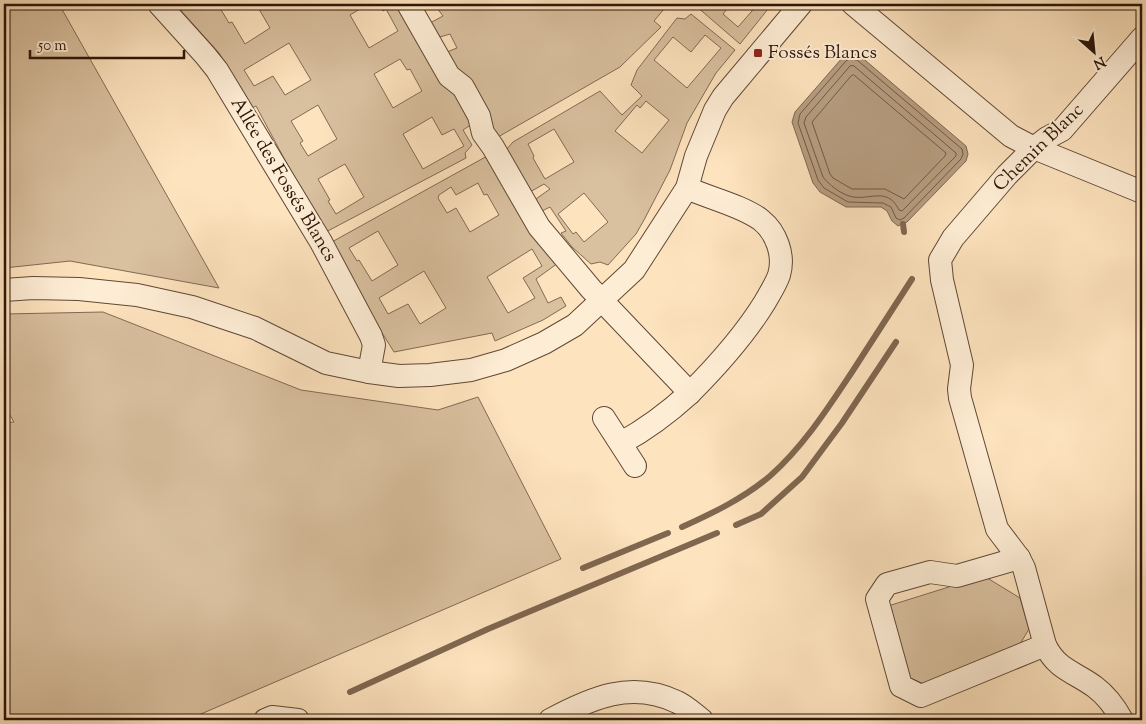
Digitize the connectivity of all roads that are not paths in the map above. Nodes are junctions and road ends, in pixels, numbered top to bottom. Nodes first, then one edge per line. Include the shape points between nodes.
1 (159, 4) edge
2 (408, 4) edge
3 (801, 4) edge
4 (852, 4) edge
5 (1142, 38) edge
6 (1034, 148) junction
7 (687, 188) junction
8 (1142, 192) edge
9 (4, 290) edge
10 (602, 301) junction
11 (369, 372) junction
12 (690, 393) junction
13 (604, 418) dead end
14 (621, 443) junction
15 (635, 466) dead end
16 (1019, 558) junction
17 (1045, 645) junction
18 (268, 719) edge
19 (298, 720) edge
20 (550, 720) edge
21 (702, 720) edge
22 (1122, 720) edge

1 - 11 street, Allée des Fossés Blancs via 217,70 321,242 371,336 374,345
2 - 10 street via 449,76 463,87 479,116 483,133 539,227
3 - 7 street via 723,97 696,156
4 - 6 street via 1011,136
5 - 6 street, Chemin Blanc via 1062,130
6 - 8 street
6 - 16 street, Chemin Blanc via 952,238 940,260 962,365 958,389 960,398 997,529
7 - 10 street via 634,270
7 - 12 street via 762,220 773,233 781,259 775,286 758,314
9 - 11 street via 88,290 137,295 192,307 255,328 326,363
10 - 11 street via 575,325 506,360 471,370 430,375 399,376
10 - 12 street
12 - 14 street via 646,429
13 - 14 street
14 - 15 street
16 - 17 street
16 - 17 street via 957,576 930,572 887,584 877,599 901,686 921,696
17 - 22 street via 1062,668 1107,697
18 - 19 street
20 - 21 street via 601,696 628,692 656,694 678,702

